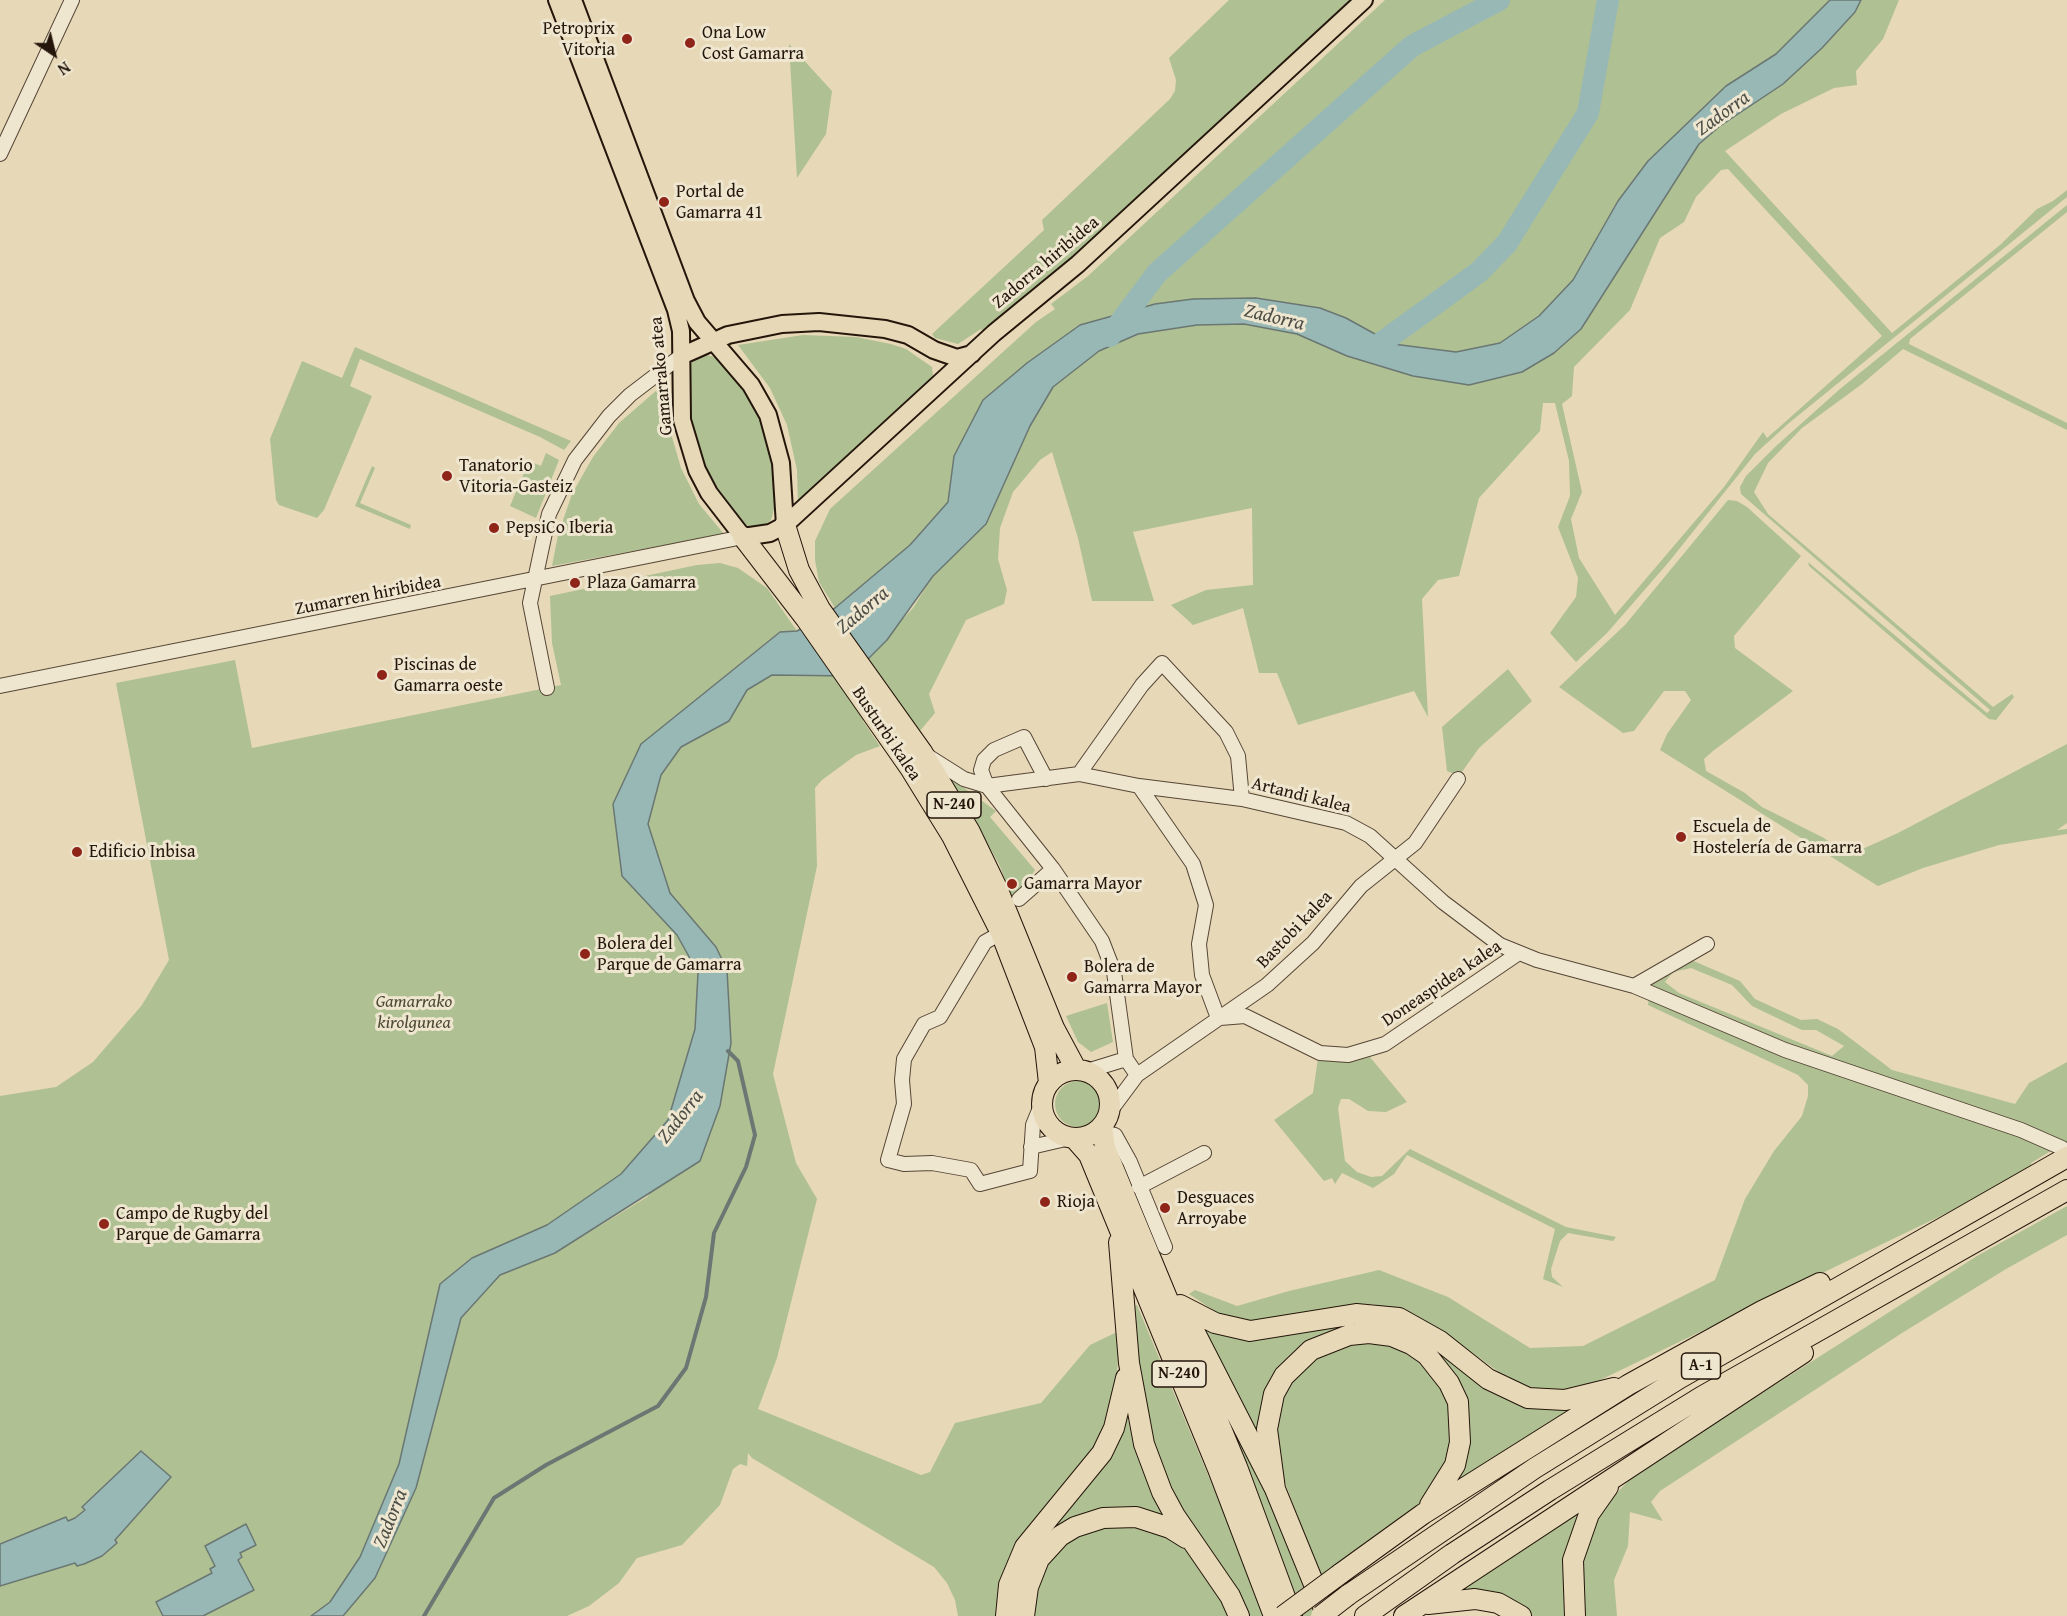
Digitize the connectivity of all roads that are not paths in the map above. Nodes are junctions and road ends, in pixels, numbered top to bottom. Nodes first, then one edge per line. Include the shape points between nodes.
1 (72, 0) edge
2 (557, 0) edge
3 (573, 0) edge
4 (1364, 0) edge
5 (0, 154) edge
6 (714, 340) junction
7 (934, 350) junction
8 (972, 354) junction
9 (681, 356) junction
10 (942, 382) junction
11 (784, 525) junction
12 (743, 537) junction
13 (536, 581) junction
14 (813, 614) junction
15 (0, 686) edge
16 (547, 688) dead end
17 (897, 733) junction
18 (922, 752) junction
19 (1079, 774) junction
20 (1046, 779) junction
21 (1458, 779) dead end
22 (987, 786) junction
23 (1139, 786) junction
24 (1242, 799) junction
25 (1395, 858) junction
26 (1053, 869) junction
27 (1019, 899) dead end
28 (996, 936) junction
29 (1707, 944) dead end
30 (1519, 953) junction
31 (1634, 986) junction
32 (1218, 1018) junction
33 (1126, 1059) junction
34 (1082, 1070) junction
35 (1137, 1075) junction
36 (1049, 1083) junction
37 (1042, 1103) junction
38 (1105, 1123) junction
39 (1072, 1138) junction
40 (1031, 1147) junction
41 (1204, 1153) dead end
42 (2064, 1153) edge
43 (1139, 1187) junction
44 (2067, 1190) edge
45 (1118, 1224) junction
46 (1165, 1246) dead end
47 (1946, 1260) junction
48 (1870, 1268) junction
49 (1156, 1269) junction
50 (1180, 1305) junction
51 (1129, 1364) junction
52 (1628, 1385) junction
53 (1619, 1474) junction
54 (1275, 1489) junction
55 (1423, 1514) junction
56 (1190, 1541) junction
57 (1412, 1611) edge
58 (1006, 1616) edge
59 (1024, 1616) edge
60 (1239, 1616) edge
61 (1274, 1616) edge
62 (1283, 1616) edge
63 (1292, 1616) edge
64 (1321, 1616) edge
65 (1327, 1616) edge
66 (1365, 1616) edge
67 (1521, 1616) edge
68 (1575, 1616) edge

1 - 5 street
2 - 9 main road, Gamarrako atea via 676,310
3 - 6 main road, Gamarrako atea via 686,301 697,322
4 - 8 main road, Zadorra hiribidea via 1065,276
6 - 7 main road via 756,328 819,322 885,329
6 - 9 main road
6 - 11 main road, Gamarrako atea via 741,370 768,415 782,463
7 - 8 main road via 957,358
7 - 10 main road via 943,371
8 - 10 main road, Zadorra hiribidea
9 - 12 main road, Gamarrako atea via 681,414 690,451 709,493
9 - 13 street via 630,395 575,460 549,514
10 - 11 main road, Zadorra hiribidea
11 - 12 main road, Zadorra hiribidea via 770,533
11 - 14 highway, Busturbi kalea / N-240
12 - 13 street, Zumarren hiribidea via 573,570
12 - 14 highway, Busturbi kalea / N-240
13 - 15 street, Zumarren hiribidea
13 - 16 street via 530,603
14 - 17 highway, Busturbi kalea / N-240
17 - 18 highway, Busturbi kalea / N-240
17 - 28 highway, Busturbi kalea / N-240 via 952,836
18 - 22 street, Artandi kalea via 964,779
18 - 34 highway, Busturbi kalea / N-240 via 970,832 1054,1028
19 - 20 street, Artandi kalea
19 - 23 street, Artandi kalea
19 - 24 street via 1162,663 1226,732 1238,756
20 - 22 street, Artandi kalea
20 - 22 street via 1024,737 994,750 984,760 981,770
21 - 25 street, Bastobi kalea via 1415,843
22 - 26 street
23 - 24 street, Artandi kalea
23 - 32 street via 1193,864 1206,905 1199,944 1202,975
24 - 25 street, Artandi kalea via 1346,823 1370,836
25 - 30 street, Artandi kalea via 1462,916 1500,945
25 - 32 street, Bastobi kalea via 1361,885 1313,943 1267,985
26 - 27 street
26 - 33 street via 1102,941 1114,972
28 - 36 highway, Busturbi kalea / N-240 via 1045,1047
28 - 40 street via 985,942 940,1017 924,1024 904,1059 904,1104 888,1160 971,1170 980,1184 1030,1171
29 - 31 street
30 - 31 street, Artandi kalea
30 - 32 street, Doneaspidea kalea via 1385,1044 1347,1055 1320,1053 1245,1017
31 - 42 street, Artandi kalea via 1785,1050 2021,1130
32 - 35 street, Bastobi kalea
33 - 34 street
33 - 35 street
34 - 36 highway via 1057,1076
34 - 38 highway, N-240 via 1098,1077 1106,1086
35 - 38 street, Bastobi kalea
36 - 37 highway, N-240
37 - 39 highway, N-240 via 1050,1126
37 - 40 street
38 - 39 highway via 1090,1136
38 - 43 street via 1130,1162
38 - 49 highway, N-240 via 1105,1148
39 - 40 street
39 - 45 highway, N-240 via 1089,1155
41 - 43 street
42 - 48 highway, A-1
43 - 46 street
44 - 47 highway, A-1
45 - 51 highway
45 - 61 highway, N-240
47 - 53 highway
47 - 66 highway, A-1 via 1701,1397 1540,1496
48 - 52 highway via 1836,1276 1772,1306
48 - 64 highway, A-1, bridge via 1535,1468
49 - 50 highway
49 - 63 highway, N-240 via 1237,1467
50 - 52 highway via 1215,1323 1250,1330 1356,1314 1399,1318 1440,1341 1488,1379 1528,1398 1565,1400
50 - 54 highway
51 - 56 highway via 1136,1410 1152,1468
51 - 58 highway via 1114,1428 1102,1454 1025,1547 1009,1585
52 - 55 highway
53 - 57 highway
53 - 68 highway via 1600,1496 1580,1534 1573,1560
54 - 55 highway via 1267,1430 1274,1394 1284,1376 1298,1360 1329,1341 1369,1333 1392,1336 1427,1355 1438,1368 1458,1402 1461,1419 1455,1465
54 - 65 highway
55 - 62 highway, bridge
56 - 59 highway via 1170,1528 1136,1517 1103,1518 1075,1527 1060,1536 1039,1559 1028,1587
56 - 60 highway via 1230,1596
57 - 67 highway via 1451,1600 1475,1599 1498,1603

